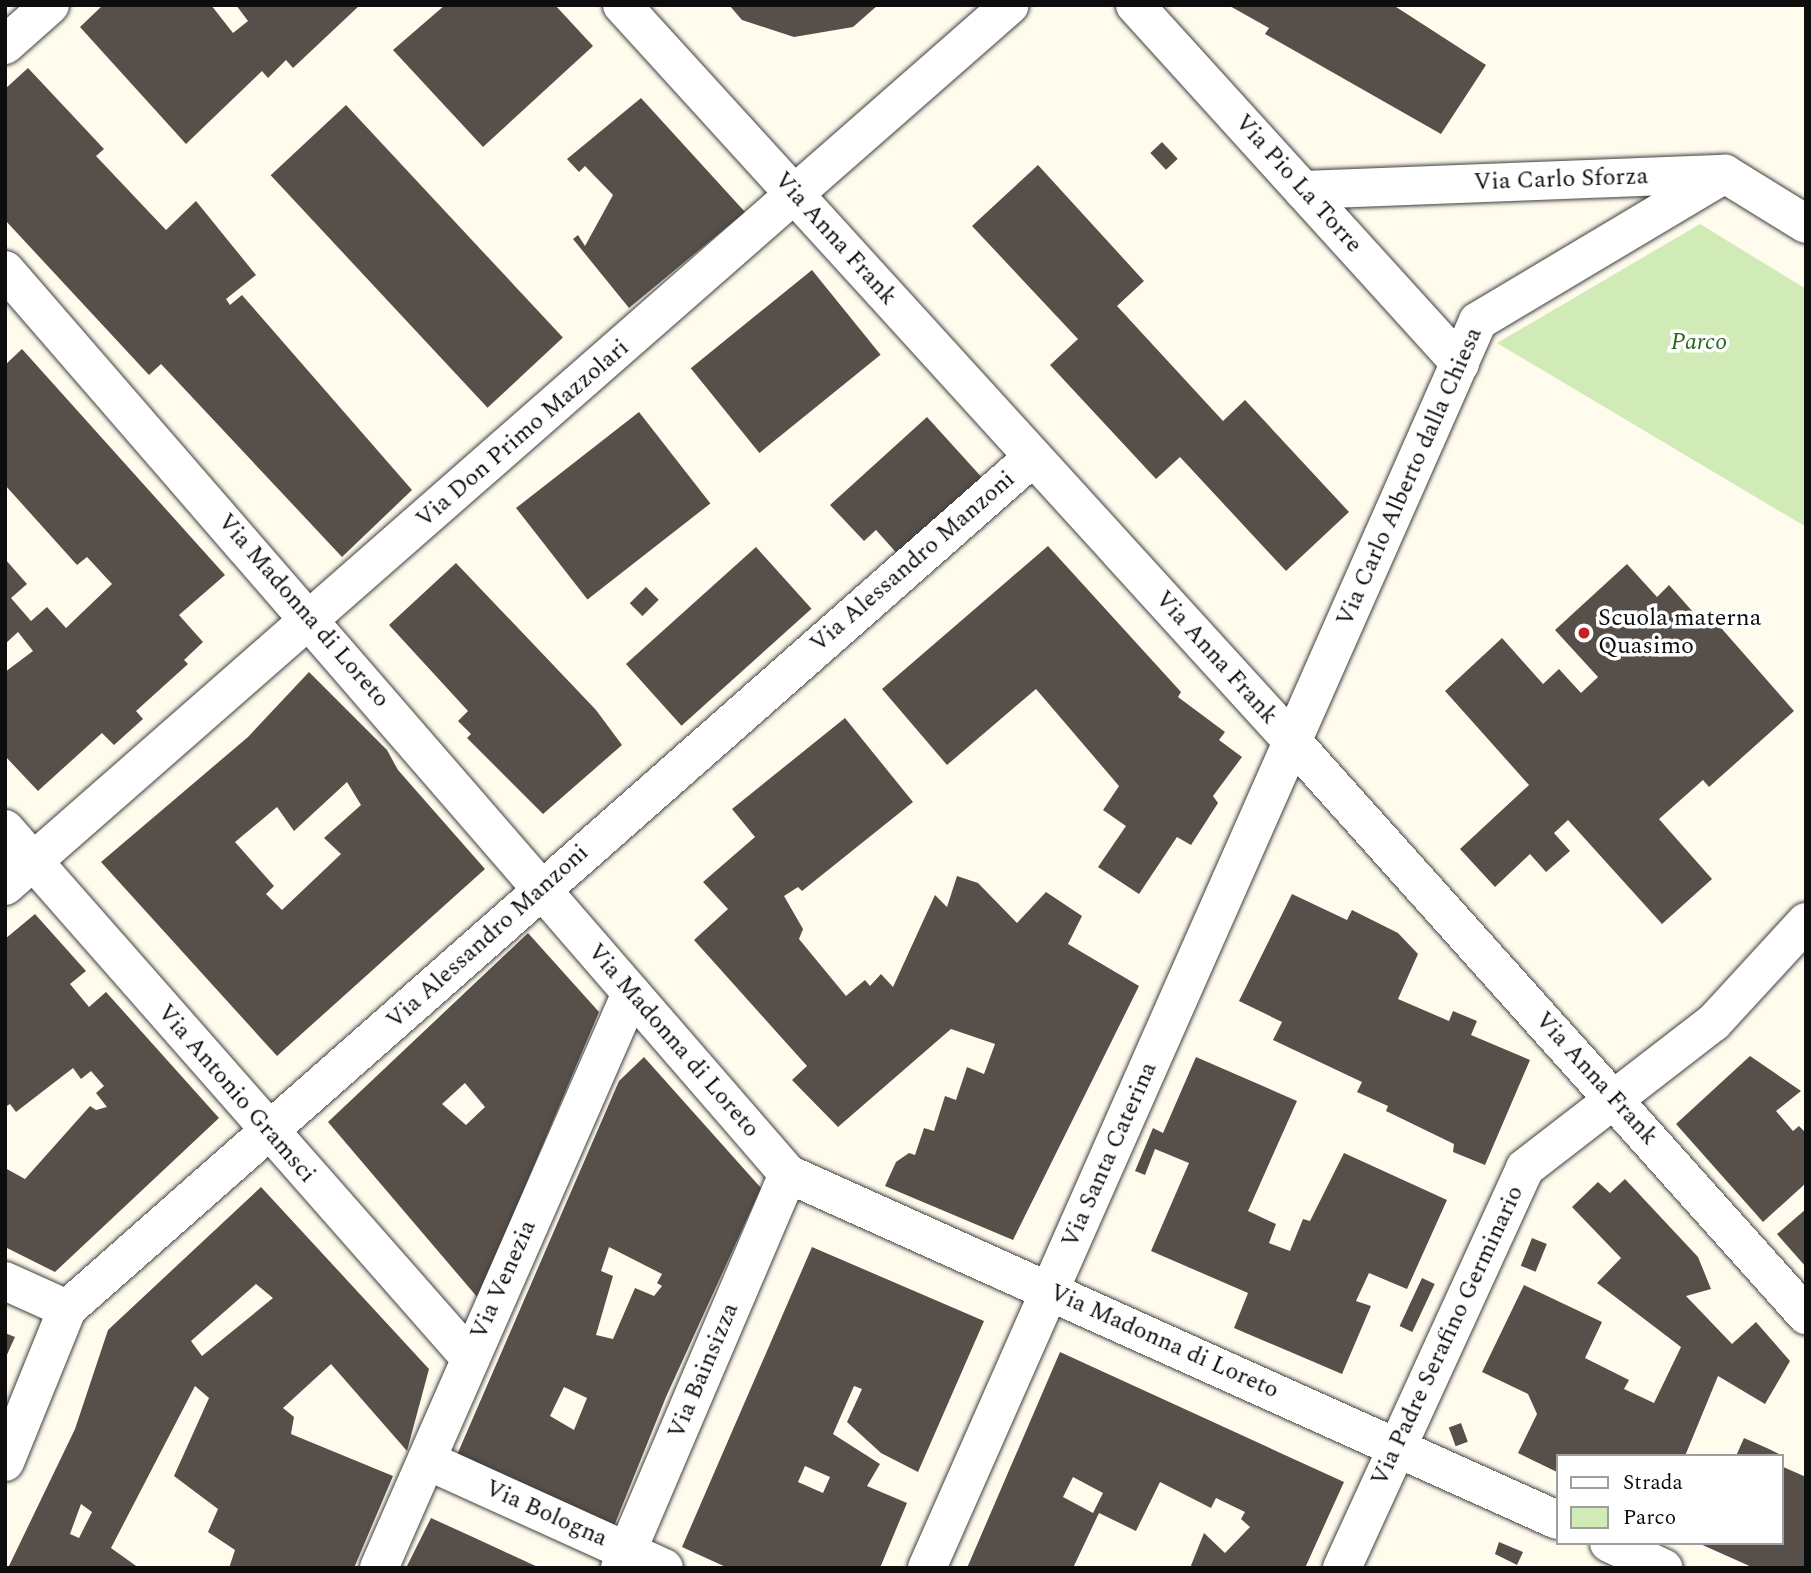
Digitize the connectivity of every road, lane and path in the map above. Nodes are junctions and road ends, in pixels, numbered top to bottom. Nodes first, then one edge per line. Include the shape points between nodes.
1 (50, 5) edge
2 (622, 5) edge
3 (1010, 5) edge
4 (1135, 5) edge
5 (5, 45) edge
6 (1725, 174) junction
7 (1303, 190) junction
8 (796, 196) junction
9 (1806, 224) edge
10 (5, 270) edge
11 (1460, 363) junction
12 (1033, 457) junction
13 (311, 618) junction
14 (1292, 741) junction
15 (5, 829) edge
16 (33, 861) junction
17 (5, 886) edge
18 (541, 888) junction
19 (1806, 922) edge
20 (631, 993) junction
21 (1616, 1101) junction
22 (270, 1134) junction
23 (788, 1174) junction
24 (5, 1281) edge
25 (1049, 1290) junction
26 (67, 1309) junction
27 (1806, 1315) edge
28 (470, 1358) junction
29 (1397, 1447) junction
30 (428, 1461) junction
31 (5, 1462) edge
32 (1556, 1520) edge
33 (1613, 1545) edge
34 (624, 1559) edge
35 (379, 1568) edge
36 (664, 1568) edge
37 (927, 1568) edge
38 (1342, 1568) edge
39 (1663, 1568) edge

1 - 5 street
2 - 8 street, Via Anna Frank
3 - 8 street, Via Don Primo Mazzolari
4 - 7 street, Via Pio La Torre
6 - 7 street, Via Carlo Sforza
6 - 9 street
6 - 11 street, Via Carlo Alberto dalla Chiesa via 1478,321
7 - 11 street, Via Pio La Torre
8 - 12 street, Via Anna Frank
8 - 13 street, Via Don Primo Mazzolari
10 - 13 street, Via Madonna di Loreto
11 - 14 street, Via Carlo Alberto dalla Chiesa
12 - 14 street, Via Anna Frank
12 - 18 street, Via Alessandro Manzoni
13 - 16 street, Via Don Primo Mazzolari
13 - 18 street, Via Madonna di Loreto
14 - 21 street, Via Anna Frank
14 - 25 street, Via Santa Caterina
15 - 16 street, Via Antonio Gramsci
16 - 17 street, Via Don Primo Mazzolari
16 - 22 street, Via Antonio Gramsci
18 - 20 street, Via Madonna di Loreto
18 - 22 street, Via Alessandro Manzoni
19 - 21 street, Via Padre Serafino Germinario via 1714,1022
20 - 23 street, Via Madonna di Loreto
20 - 28 street, Via Venezia
21 - 27 street, Via Anna Frank
21 - 29 street, Via Padre Serafino Germinario via 1525,1168
22 - 26 street, Via Alessandro Manzoni
22 - 28 street, Via Antonio Gramsci
23 - 25 street, Via Madonna di Loreto
23 - 34 street, Via Bainsizza
24 - 26 street
25 - 29 street, Via Madonna di Loreto
25 - 37 street, Via Santa Caterina
26 - 31 street, Via Alessandro Manzoni
28 - 30 street, Via Venezia
29 - 32 street, Via Madonna di Loreto
29 - 38 street, Via Padre Serafino Germinario
30 - 34 street, Via Bologna
30 - 35 street, Via Venezia
33 - 39 street
34 - 36 street, Via Bologna

